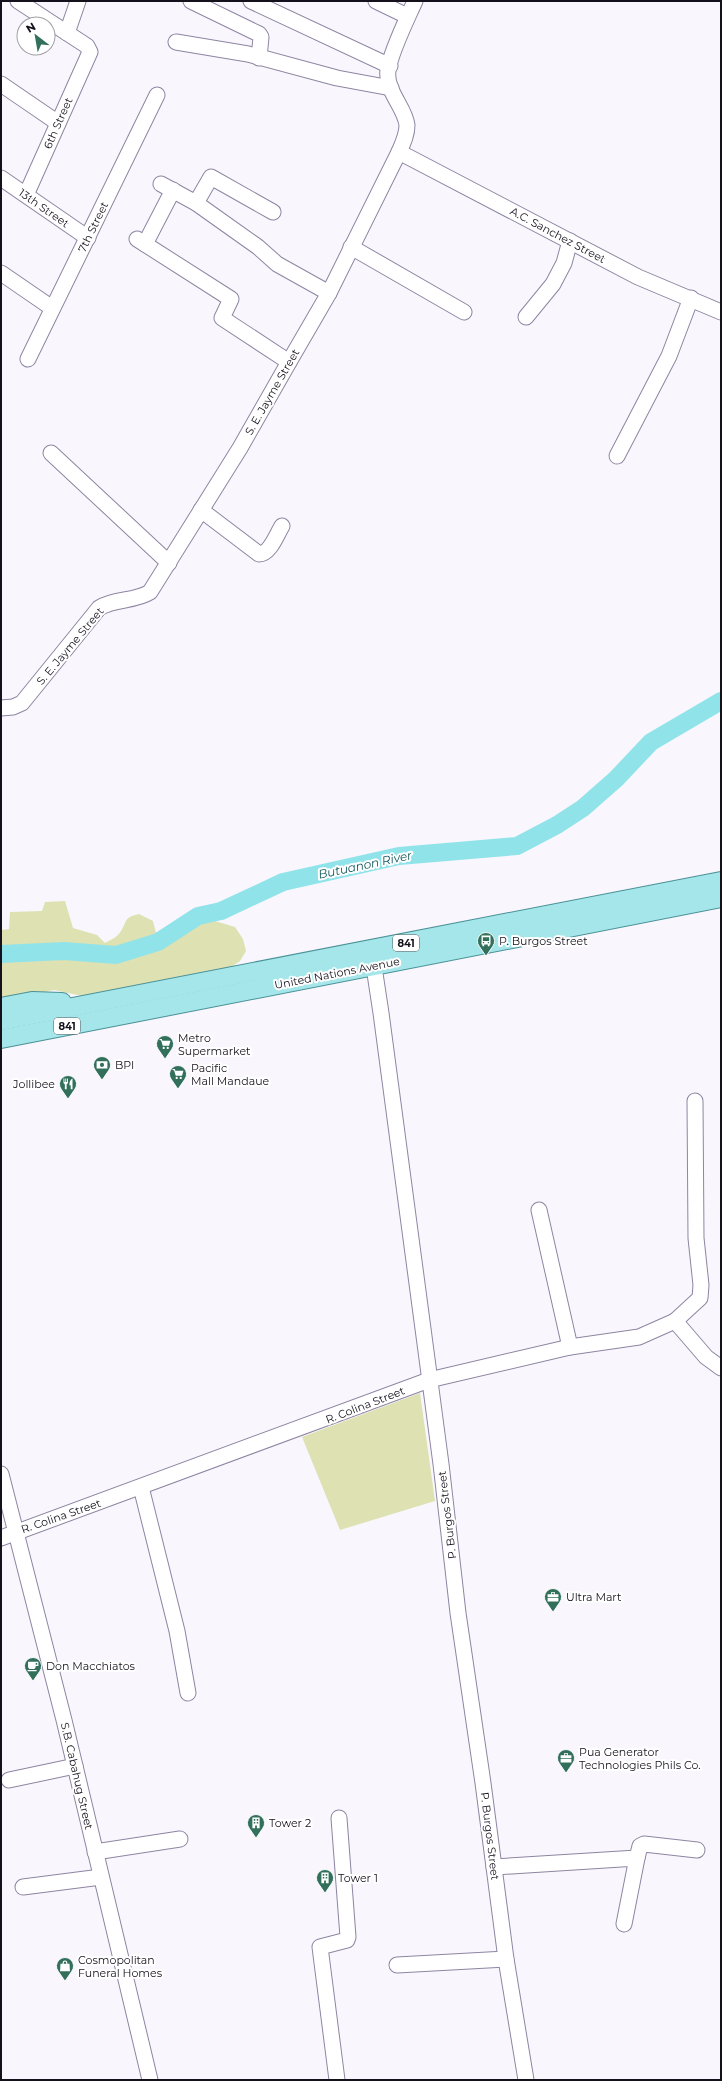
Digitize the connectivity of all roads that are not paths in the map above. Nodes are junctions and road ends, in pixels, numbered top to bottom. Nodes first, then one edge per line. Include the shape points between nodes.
1 (18, 1) edge
2 (78, 1) edge
3 (191, 1) edge
4 (251, 1) edge
5 (376, 1) edge
6 (415, 1) edge
7 (407, 16) junction
8 (66, 33) junction
9 (176, 42) dead end
10 (258, 58) junction
11 (390, 66) junction
12 (1, 84) edge
13 (391, 88) junction
14 (157, 95) dead end
15 (58, 122) junction
16 (399, 152) junction
17 (1, 178) edge
18 (26, 195) junction
19 (196, 203) junction
20 (273, 212) dead end
21 (88, 238) junction
22 (570, 242) junction
23 (351, 247) junction
24 (1, 273) edge
25 (328, 293) junction
26 (690, 298) junction
27 (52, 308) junction
28 (464, 312) dead end
29 (721, 312) edge
30 (526, 317) dead end
31 (28, 359) dead end
32 (290, 362) junction
33 (51, 453) dead end
34 (617, 456) dead end
35 (201, 510) junction
36 (282, 526) dead end
37 (169, 563) junction
38 (1, 708) edge
39 (721, 881) edge
40 (721, 898) edge
41 (372, 958) junction
42 (91, 1004) junction
43 (1, 1007) edge
44 (1, 1021) edge
45 (1, 1039) edge
46 (695, 1101) dead end
47 (539, 1210) dead end
48 (675, 1322) junction
49 (570, 1348) junction
50 (721, 1368) edge
51 (429, 1380) junction
52 (1, 1474) edge
53 (141, 1487) junction
54 (16, 1532) junction
55 (1, 1538) edge
56 (188, 1693) dead end
57 (75, 1766) junction
58 (9, 1780) dead end
59 (339, 1818) dead end
60 (180, 1839) dead end
61 (697, 1850) dead end
62 (95, 1852) junction
63 (638, 1858) junction
64 (494, 1867) junction
65 (101, 1877) junction
66 (23, 1887) dead end
67 (624, 1924) dead end
68 (506, 1959) junction
69 (397, 1965) dead end
70 (150, 2080) edge
71 (337, 2080) edge
72 (526, 2080) edge

1 - 8 street
2 - 8 street
3 - 10 street via 259,34 261,37
4 - 11 street
5 - 7 street
6 - 7 street, S. E. Jayme Street
7 - 11 street, S. E. Jayme Street
8 - 15 street, 6th Street via 87,46 90,52
9 - 10 street
10 - 13 street via 337,78
11 - 13 street, S. E. Jayme Street via 388,71
12 - 15 street
13 - 16 street, S. E. Jayme Street via 407,124
14 - 21 street, 7th Street
15 - 18 street, 6th Street
16 - 22 street, A.C. Sanchez Street
16 - 23 street, S. E. Jayme Street
17 - 18 street, 13th Street
18 - 21 street, 13th Street
19 - 20 street via 211,177
19 - 25 street via 258,247 277,264
19 - 32 street via 167,187 141,242 231,299 222,318
21 - 27 street, 7th Street
22 - 26 street, A.C. Sanchez Street via 638,277
22 - 30 street via 564,263 553,284
23 - 25 street, S. E. Jayme Street
23 - 28 street
24 - 27 street
25 - 32 street, S. E. Jayme Street
26 - 29 street, A.C. Sanchez Street
26 - 34 street via 669,356
27 - 31 street, 7th Street
32 - 35 street, S. E. Jayme Street
33 - 37 street
35 - 36 street via 259,554 268,550
35 - 37 street, S. E. Jayme Street
37 - 38 street, S. E. Jayme Street via 150,592 134,599 107,603 99,608 22,702 13,707
39 - 41 main road, United Nations Avenue / 841
40 - 41 main road, United Nations Avenue / 841
41 - 42 main road, United Nations Avenue / 841
41 - 45 main road, United Nations Avenue / 841
41 - 51 street, P. Burgos Street
42 - 43 main road via 32,1001
42 - 44 main road, United Nations Avenue / 841
46 - 48 street via 696,1238 700,1298
47 - 49 street
48 - 49 street, R. Colina Street via 639,1337
48 - 50 street via 706,1357
49 - 51 street, R. Colina Street
51 - 53 street, R. Colina Street
51 - 64 street, P. Burgos Street via 458,1613
52 - 54 street, S.B. Cabahug Street
53 - 54 street, R. Colina Street
53 - 56 street via 178,1631
54 - 55 street, R. Colina Street
54 - 57 street, S.B. Cabahug Street
57 - 58 street
57 - 62 street, S.B. Cabahug Street
59 - 71 street via 348,1937 347,1940 320,1947
60 - 62 street
61 - 63 street via 644,1844 640,1846
62 - 65 street, S.B. Cabahug Street
63 - 64 street
63 - 67 street
64 - 68 street, P. Burgos Street
65 - 66 street
65 - 70 street, S.B. Cabahug Street
68 - 69 street
68 - 72 street, P. Burgos Street

